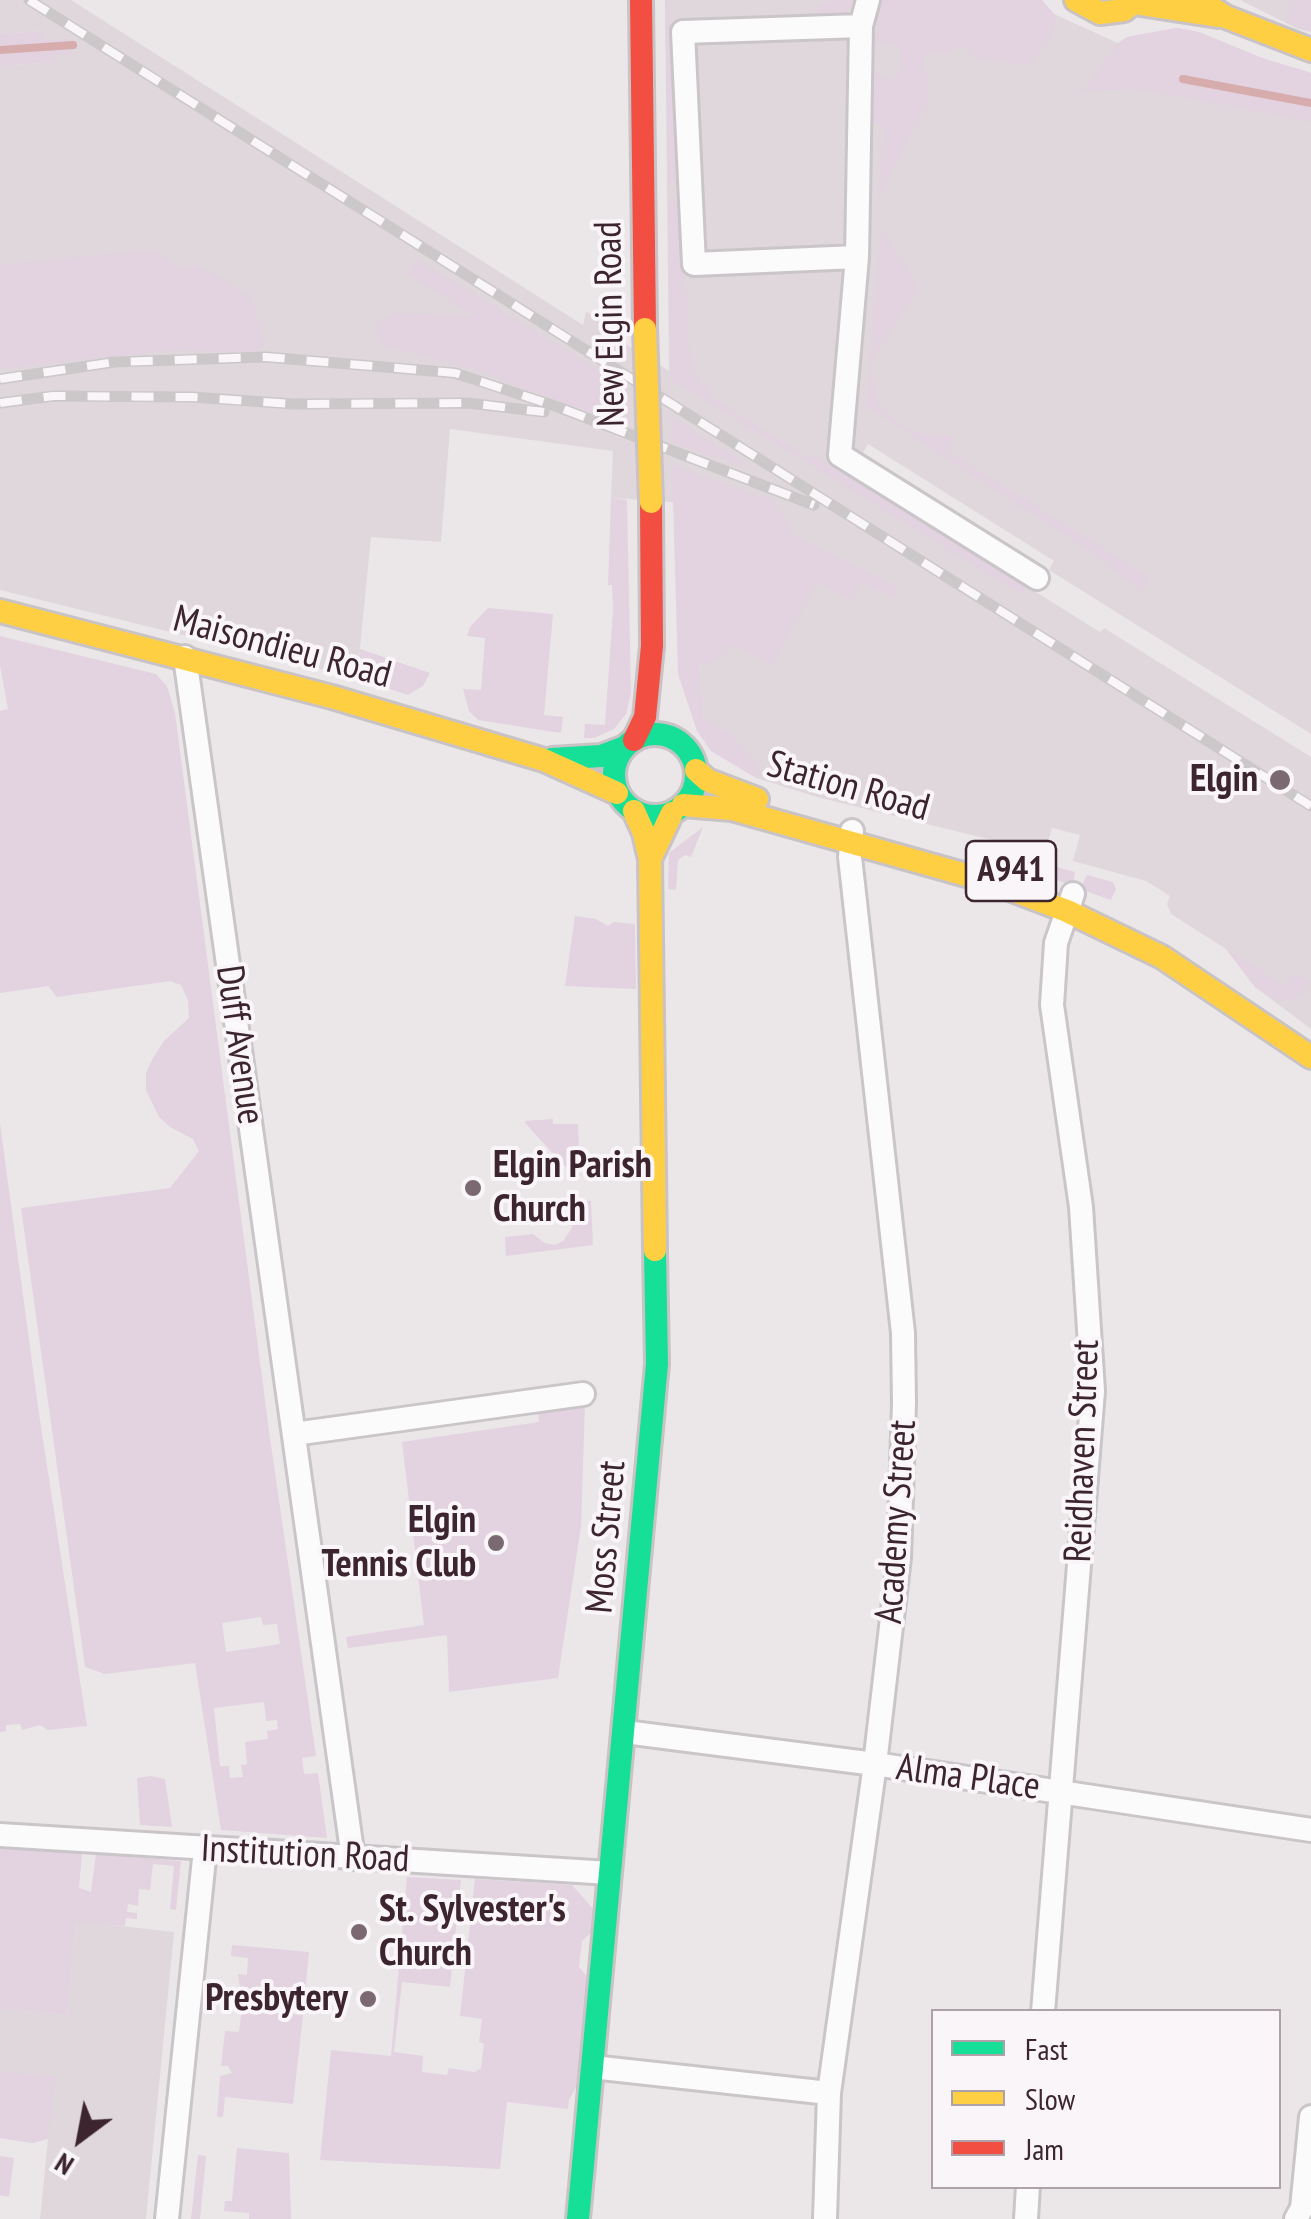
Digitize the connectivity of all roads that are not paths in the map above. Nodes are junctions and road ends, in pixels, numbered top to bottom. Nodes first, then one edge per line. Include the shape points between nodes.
1 (642, 0) edge
2 (868, 0) edge
3 (1076, 0) edge
4 (1199, 0) edge
5 (1135, 2) edge
6 (1226, 17) junction
7 (861, 26) junction
8 (1311, 50) edge
9 (857, 257) junction
10 (1037, 578) dead end
11 (0, 612) edge
12 (652, 646) junction
13 (184, 657) junction
14 (630, 743) junction
15 (682, 744) junction
16 (544, 760) junction
17 (696, 770) junction
18 (617, 793) junction
19 (678, 809) junction
20 (634, 811) junction
21 (851, 833) junction
22 (650, 859) junction
23 (1070, 902) junction
24 (1311, 1057) edge
25 (584, 1394) dead end
26 (294, 1434) junction
27 (625, 1732) junction
28 (876, 1764) junction
29 (1061, 1792) junction
30 (1311, 1830) edge
31 (0, 1835) edge
32 (205, 1849) junction
33 (353, 1858) junction
34 (610, 1873) junction
35 (1043, 2009) edge
36 (592, 2067) junction
37 (829, 2093) junction
38 (1311, 2117) edge
39 (1028, 2189) edge
40 (1302, 2215) edge
41 (167, 2219) edge
42 (578, 2219) edge
43 (825, 2219) edge
44 (1026, 2219) edge

1 - 12 street, New Elgin Road, bridge
2 - 7 street
3 - 5 street via 1100,14
4 - 6 street
5 - 6 street
6 - 8 street
7 - 9 street
7 - 9 street via 683,32 694,264
9 - 10 street via 840,456
11 - 13 street, Maisondieu Road
12 - 14 street, New Elgin Road via 645,717
12 - 15 street, New Elgin Road via 659,690
13 - 16 street, Maisondieu Road
13 - 26 street, Duff Avenue
14 - 15 street via 654,734
14 - 16 street, Maisondieu Road via 600,756
14 - 18 street via 613,774
15 - 17 street
16 - 18 street, Maisondieu Road
17 - 19 street via 696,783
17 - 21 street, Station Road / A941 via 735,792
18 - 20 street
19 - 20 street via 660,817
19 - 21 street, Station Road / A941 via 732,809
19 - 22 street, Moss Street
20 - 22 street, Moss Street
21 - 23 street, Station Road / A941
21 - 28 street, Academy Street via 904,1333 899,1558
22 - 27 street, Moss Street via 657,1364
23 - 24 street, Station Road / A941
23 - 29 street, Reidhaven Street via 1052,964 1052,1004 1081,1207 1093,1391
25 - 26 street
26 - 33 street, Duff Avenue
27 - 28 street, Alma Place
27 - 34 street, Moss Street
28 - 29 street, Alma Place
28 - 37 street, Academy Street
29 - 30 street, Alma Place
29 - 35 street, Reidhaven Street
31 - 32 street, Institution Road
32 - 33 street, Institution Road
32 - 41 street
33 - 34 street, Institution Road
34 - 36 street, Moss Street
36 - 37 street
36 - 42 street, Moss Street
37 - 43 street, Academy Street
38 - 40 street
39 - 44 street

